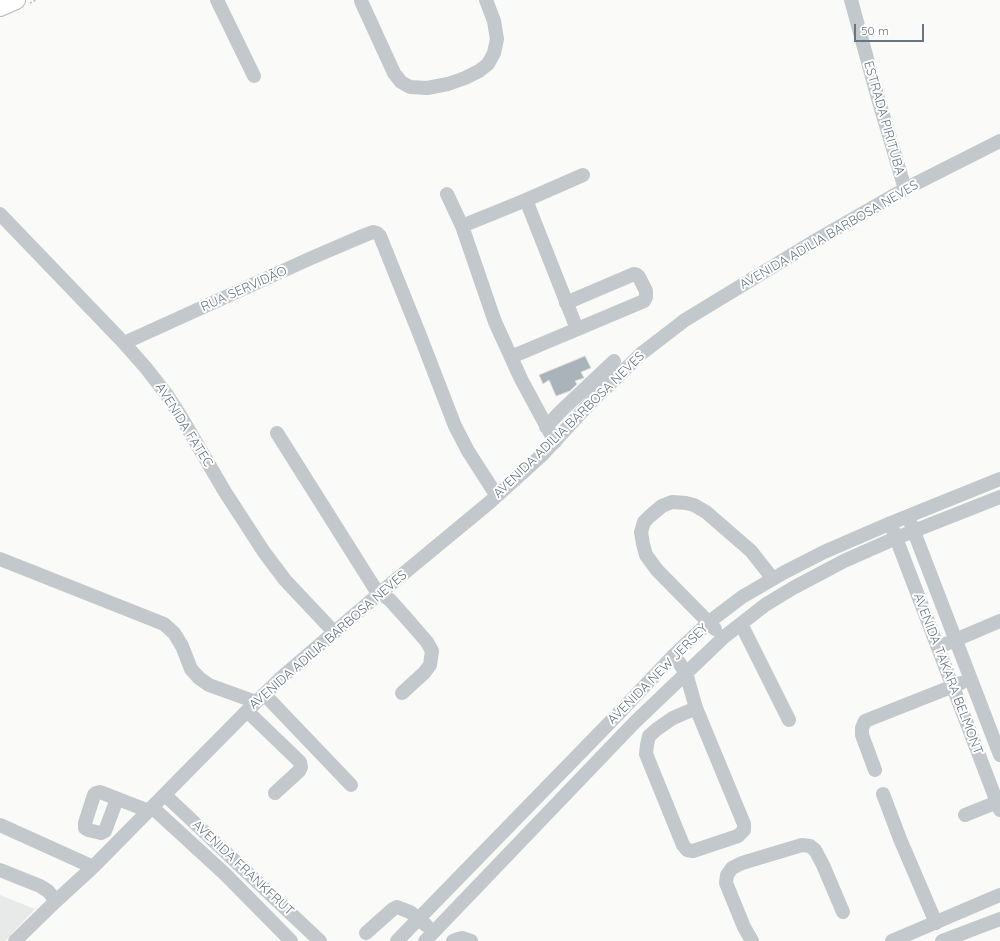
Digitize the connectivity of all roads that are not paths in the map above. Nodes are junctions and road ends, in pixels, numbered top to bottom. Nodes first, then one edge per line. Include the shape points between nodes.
1 (16, 0) edge
2 (217, 0) edge
3 (486, 0) edge
4 (851, 0) edge
5 (361, 1) edge
6 (0, 8) edge
7 (254, 76) dead end
8 (1000, 141) edge
9 (583, 175) dead end
10 (905, 189) junction
11 (447, 194) dead end
12 (526, 200) junction
13 (0, 214) edge
14 (462, 226) junction
15 (566, 303) junction
16 (577, 329) junction
17 (124, 343) junction
18 (511, 357) junction
19 (614, 361) dead end
20 (546, 427) junction
21 (277, 433) dead end
22 (555, 442) junction
23 (1000, 479) edge
24 (491, 496) junction
25 (1000, 497) edge
26 (908, 516) junction
27 (891, 522) junction
28 (914, 532) junction
29 (896, 538) junction
30 (0, 559) edge
31 (778, 576) junction
32 (793, 588) junction
33 (380, 594) junction
34 (709, 622) junction
35 (1000, 622) edge
36 (741, 624) junction
37 (334, 632) junction
38 (724, 637) junction
39 (955, 640) junction
40 (939, 647) junction
41 (674, 655) junction
42 (686, 673) junction
43 (970, 679) junction
44 (646, 685) junction
45 (953, 686) junction
46 (402, 693) dead end
47 (660, 699) junction
48 (256, 702) junction
49 (696, 708) junction
50 (621, 711) junction
51 (788, 720) dead end
52 (634, 724) junction
53 (1000, 755) edge
54 (875, 770) dead end
55 (351, 785) dead end
56 (274, 793) dead end
57 (883, 794) dead end
58 (165, 795) junction
59 (117, 799) dead end
60 (999, 804) edge
61 (151, 810) junction
62 (965, 815) dead end
63 (0, 825) edge
64 (237, 862) junction
65 (93, 868) junction
66 (0, 870) edge
67 (225, 874) junction
68 (1000, 895) edge
69 (56, 900) junction
70 (843, 912) dead end
71 (420, 919) junction
72 (1000, 919) edge
73 (936, 923) junction
74 (366, 933) dead end
75 (430, 937) edge
76 (16, 941) edge
77 (291, 941) edge
78 (320, 941) edge
79 (397, 941) edge
80 (453, 941) edge
81 (471, 941) edge
82 (752, 941) edge
83 (892, 941) edge
84 (942, 941) edge

1 - 6 main road
2 - 7 street
3 - 5 street via 494,20 497,39 488,64 465,78 427,88 410,87 401,82 394,73
4 - 10 street, ESTRADA PIRITUBA
8 - 10 street, AVENIDA ADILIA BARBOSA NEVES
9 - 12 street
10 - 22 street, AVENIDA ADILIA BARBOSA NEVES via 685,320 642,353 591,402
11 - 14 street
12 - 14 street
12 - 15 street
13 - 17 street, AVENIDA FATEC
14 - 18 street via 495,322
15 - 16 street
15 - 16 street via 634,274 639,277 646,290 644,301
16 - 18 street
17 - 24 street, RUA SERVIDÃO via 365,235 377,233 420,333 454,426
17 - 37 street, AVENIDA FATEC via 180,414 225,492 264,552 290,585
18 - 20 street
19 - 20 street
20 - 22 street
21 - 33 street
22 - 24 street, AVENIDA ADILIA BARBOSA NEVES
23 - 26 street, AVENIDA NEW JERSEY
24 - 33 street, AVENIDA ADILIA BARBOSA NEVES
25 - 28 street, AVENIDA NEW JERSEY
26 - 27 street, AVENIDA NEW JERSEY
26 - 28 street, AVENIDA TAKARA BELMONT
27 - 29 street, AVENIDA TAKARA BELMONT
27 - 31 street, AVENIDA NEW JERSEY
28 - 29 street, AVENIDA NEW JERSEY
28 - 39 street, AVENIDA TAKARA BELMONT
29 - 32 street, AVENIDA NEW JERSEY via 844,561
29 - 40 street, AVENIDA TAKARA BELMONT
30 - 48 street via 164,624 177,637 191,669 199,678 209,685
31 - 32 street
31 - 34 street, AVENIDA NEW JERSEY
31 - 34 street via 706,512 686,502 672,502 662,506 642,527 646,554 657,570
32 - 36 street, AVENIDA NEW JERSEY
33 - 37 street, AVENIDA ADILIA BARBOSA NEVES
33 - 46 street via 390,600 432,651 430,665
34 - 38 street
34 - 41 street, AVENIDA NEW JERSEY
35 - 39 street
36 - 38 street, AVENIDA NEW JERSEY
36 - 51 street
37 - 48 street, AVENIDA ADILIA BARBOSA NEVES
38 - 42 street, AVENIDA NEW JERSEY
39 - 40 street
39 - 43 street, AVENIDA TAKARA BELMONT
40 - 45 street, AVENIDA TAKARA BELMONT
41 - 42 street
41 - 44 street, AVENIDA NEW JERSEY
42 - 47 street, AVENIDA NEW JERSEY
42 - 49 street
43 - 45 street
43 - 53 street, AVENIDA TAKARA BELMONT
44 - 47 street
44 - 50 street, AVENIDA NEW JERSEY
45 - 54 street via 865,721 862,735
45 - 60 street, AVENIDA TAKARA BELMONT
47 - 52 street, AVENIDA NEW JERSEY
48 - 55 street
48 - 56 street via 300,762 301,767
48 - 58 street, AVENIDA ADILIA BARBOSA NEVES
49 - 49 street via 744,824 744,830 738,836 693,851 683,846 646,754 650,736 657,729 672,718
50 - 52 street
50 - 71 street, AVENIDA NEW JERSEY
52 - 75 street, AVENIDA NEW JERSEY
57 - 73 street
58 - 61 street, AVENIDA ADILIA BARBOSA NEVES
58 - 64 street, AVENIDA FRANKFRUT
59 - 61 street
60 - 62 street
61 - 65 street, AVENIDA ADILIA BARBOSA NEVES
61 - 67 street, AVENIDA FRANKFRUT
63 - 65 street
64 - 67 street
64 - 78 street, AVENIDA FRANKFRUT
65 - 69 street, AVENIDA ADILIA BARBOSA NEVES
66 - 69 street via 40,886
67 - 77 street, AVENIDA FRANKFRUT
68 - 73 street
69 - 76 street, AVENIDA ADILIA BARBOSA NEVES
70 - 82 street via 823,865 810,846 802,845 742,863 726,875 726,883
71 - 74 street via 397,907
71 - 75 street
71 - 79 street, AVENIDA NEW JERSEY
72 - 84 street
73 - 83 street
80 - 81 street via 462,938

